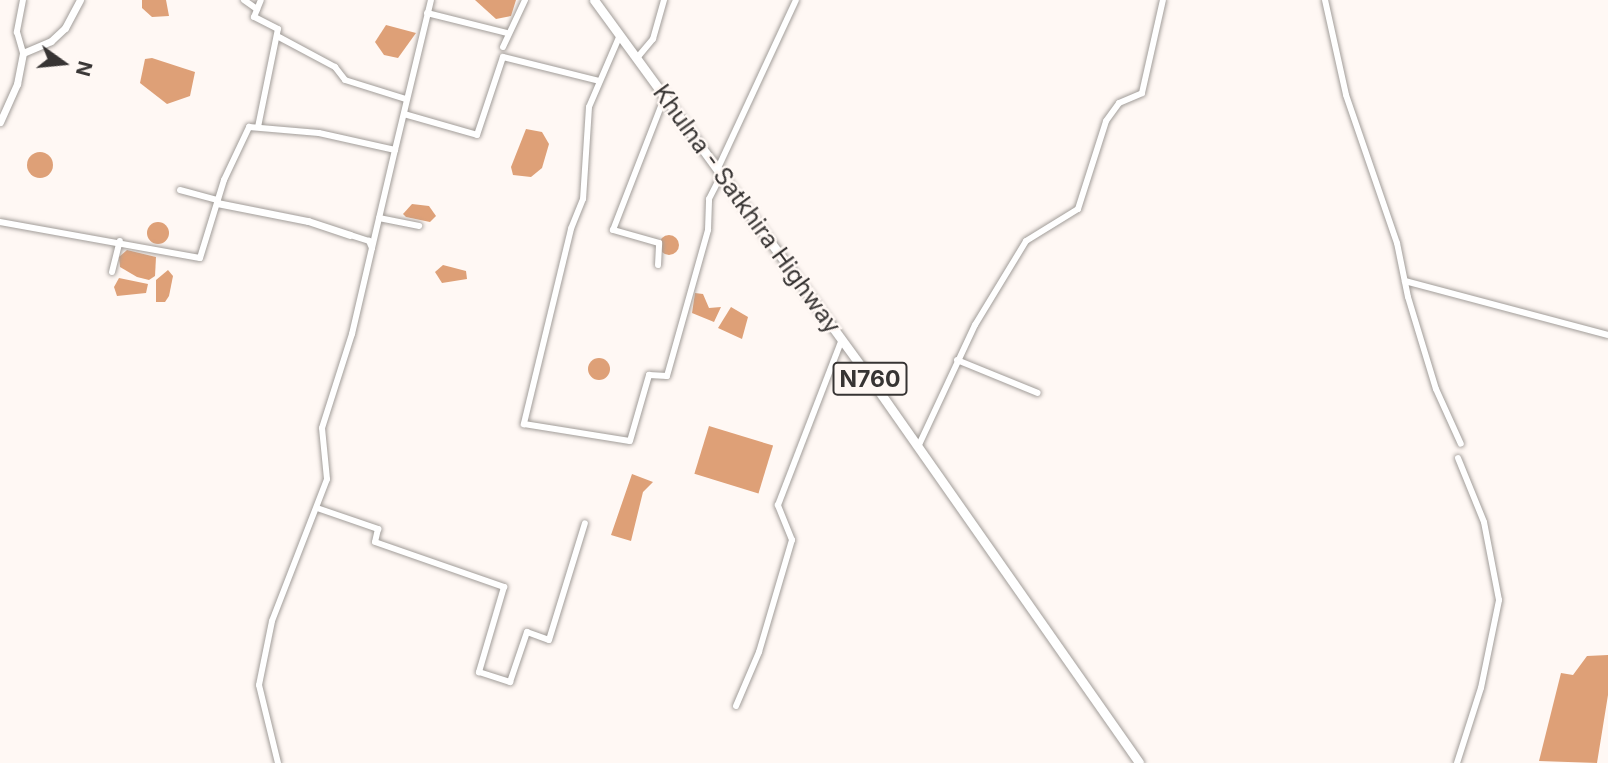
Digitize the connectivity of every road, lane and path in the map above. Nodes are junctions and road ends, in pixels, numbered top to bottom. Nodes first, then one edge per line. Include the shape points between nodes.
1 (23, 0) edge
2 (80, 0) edge
3 (244, 0) edge
4 (261, 0) edge
5 (431, 0) edge
6 (525, 0) edge
7 (594, 0) edge
8 (663, 0) edge
9 (796, 0) edge
10 (1163, 0) edge
11 (1325, 0) edge
12 (257, 9) junction
13 (427, 13) junction
14 (507, 33) junction
15 (277, 36) junction
16 (620, 36) junction
17 (503, 47) dead end
18 (23, 53) junction
19 (637, 58) junction
20 (599, 81) junction
21 (665, 96) junction
22 (406, 99) junction
23 (404, 114) junction
24 (0, 122) edge
25 (258, 127) junction
26 (395, 150) junction
27 (720, 171) junction
28 (180, 190) dead end
29 (218, 202) junction
30 (379, 218) junction
31 (0, 222) edge
32 (419, 226) dead end
33 (350, 235) joint
34 (120, 241) junction
35 (372, 248) junction
36 (658, 265) dead end
37 (112, 272) dead end
38 (1405, 281) junction
39 (1608, 335) edge
40 (842, 339) junction
41 (957, 360) junction
42 (1038, 394) dead end
43 (321, 396) dead end
44 (331, 399) junction
45 (1461, 444) dead end
46 (918, 447) junction
47 (1458, 458) dead end
48 (317, 508) junction
49 (585, 523) dead end
50 (736, 706) dead end
51 (1131, 758) edge
52 (278, 763) edge
53 (1139, 763) edge
54 (1457, 763) edge

1 - 18 street via 17,32
2 - 18 main road via 58,34
3 - 12 street
4 - 12 street
5 - 13 street
6 - 14 street
7 - 16 highway, Khulna - Satkhira Highway / N760
8 - 19 street via 653,38
9 - 27 street
10 - 41 street via 1142,93 1119,103 1106,121 1078,209 1026,241
11 - 38 street via 1346,94 1397,243
12 - 15 street via 254,17 278,29
13 - 14 street
13 - 22 street
14 - 17 street
15 - 22 street via 335,66 345,80
15 - 25 street
16 - 19 highway, Khulna - Satkhira Highway / N760
16 - 20 street
18 - 24 main road via 17,85
19 - 21 highway, Khulna - Satkhira Highway / N760
20 - 23 street via 503,57 477,135
20 - 27 street via 589,107 583,199 571,229 524,424 630,441 649,374 667,376 708,230 709,199
21 - 27 highway, Khulna - Satkhira Highway / N760
21 - 36 street via 613,230 659,243
22 - 23 street
23 - 26 street
25 - 26 street via 319,133
25 - 29 street via 249,127
26 - 30 street
27 - 40 highway, Khulna - Satkhira Highway / N760
28 - 29 street
29 - 33 main road
29 - 34 street via 200,258
30 - 32 street
30 - 35 street
31 - 34 street
33 - 35 street via 369,241
34 - 37 street
35 - 44 street
38 - 39 street
38 - 45 street via 1436,389
40 - 46 highway, Khulna - Satkhira Highway / N760
40 - 50 street via 778,505 792,540 758,652
41 - 42 street
41 - 46 street
43 - 44 street
44 - 48 street via 322,428 328,471
46 - 51 highway, Khulna - Satkhira Highway / N760
47 - 54 street via 1484,522 1499,600 1481,688
48 - 49 street via 378,529 375,542 504,587 479,672 510,682 527,632 549,640
48 - 52 street via 272,621 259,685
51 - 53 highway, Khulna - Satkhira Highway / N760

